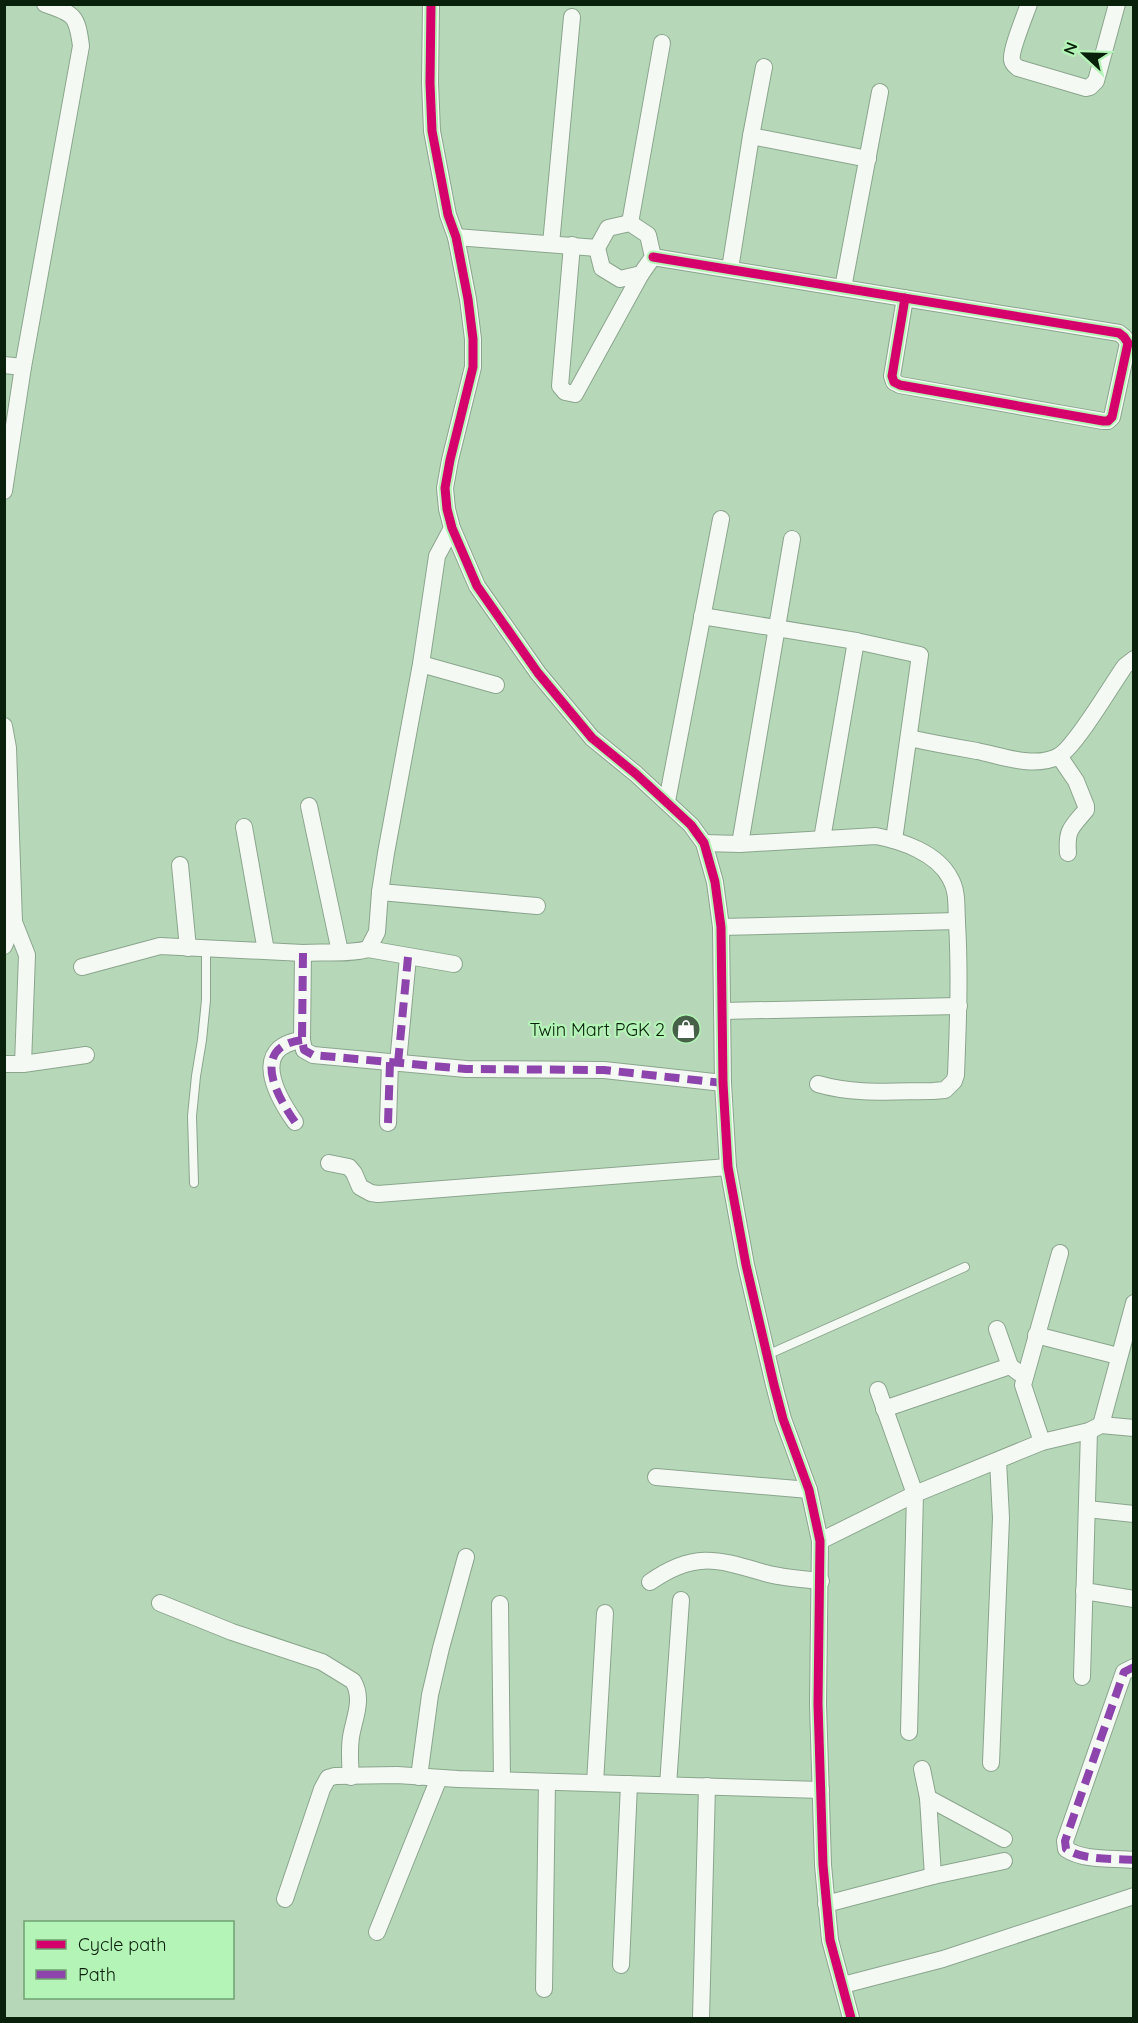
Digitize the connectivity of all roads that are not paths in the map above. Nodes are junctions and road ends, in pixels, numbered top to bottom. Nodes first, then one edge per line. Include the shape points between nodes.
1 (45, 4) edge
2 (431, 4) edge
3 (1029, 4) edge
4 (1111, 6) edge
5 (572, 17) dead end
6 (662, 43) dead end
7 (764, 67) dead end
8 (880, 92) dead end
9 (751, 136) junction
10 (867, 159) junction
11 (630, 223) junction
12 (456, 237) junction
13 (551, 244) junction
14 (572, 245) junction
15 (597, 248) junction
16 (653, 257) junction
17 (730, 269) junction
18 (641, 274) junction
19 (843, 288) junction
20 (905, 298) junction
21 (4, 365) edge
22 (23, 367) junction
23 (4, 491) edge
24 (721, 519) dead end
25 (452, 528) junction
26 (792, 539) dead end
27 (702, 616) junction
28 (777, 628) junction
29 (856, 641) junction
30 (1134, 659) edge
31 (421, 664) junction
32 (496, 685) dead end
33 (4, 726) edge
34 (909, 738) junction
35 (1059, 756) junction
36 (666, 801) junction
37 (309, 806) dead end
38 (243, 827) dead end
39 (822, 839) junction
40 (894, 840) junction
41 (704, 843) junction
42 (740, 844) junction
43 (1068, 853) dead end
44 (180, 865) dead end
45 (380, 892) junction
46 (537, 906) dead end
47 (957, 921) junction
48 (14, 922) junction
49 (721, 927) junction
50 (4, 946) edge
51 (188, 948) junction
52 (206, 949) junction
53 (368, 949) junction
54 (266, 951) junction
55 (340, 952) junction
56 (303, 953) junction
57 (408, 957) junction
58 (454, 964) dead end
59 (82, 967) dead end
60 (959, 1006) junction
61 (722, 1011) junction
62 (302, 1040) junction
63 (86, 1055) dead end
64 (394, 1063) junction
65 (4, 1064) edge
66 (23, 1064) junction
67 (723, 1083) junction
68 (818, 1084) dead end
69 (295, 1122) dead end
70 (388, 1123) dead end
71 (329, 1163) dead end
72 (728, 1167) junction
73 (194, 1183) dead end
74 (1060, 1253) dead end
75 (965, 1267) dead end
76 (1134, 1303) edge
77 (997, 1329) dead end
78 (1036, 1335) junction
79 (767, 1355) junction
80 (1118, 1356) junction
81 (1010, 1366) junction
82 (1024, 1378) junction
83 (878, 1390) dead end
84 (884, 1409) junction
85 (1095, 1428) junction
86 (1134, 1428) edge
87 (1042, 1442) junction
88 (998, 1461) junction
89 (656, 1477) dead end
90 (809, 1490) junction
91 (915, 1494) junction
92 (1087, 1509) junction
93 (1134, 1514) edge
94 (820, 1541) junction
95 (466, 1557) dead end
96 (821, 1581) junction
97 (650, 1582) dead end
98 (1084, 1591) junction
99 (1134, 1599) edge
100 (681, 1600) dead end
101 (160, 1603) dead end
102 (500, 1604) dead end
103 (605, 1613) dead end
104 (1134, 1667) edge
105 (1082, 1677) dead end
106 (909, 1732) dead end
107 (991, 1763) dead end
108 (922, 1769) dead end
109 (419, 1776) junction
110 (351, 1777) junction
111 (439, 1778) junction
112 (502, 1780) junction
113 (547, 1782) junction
114 (595, 1783) junction
115 (629, 1784) junction
116 (668, 1785) junction
117 (707, 1786) junction
118 (821, 1790) junction
119 (928, 1798) junction
120 (1004, 1839) dead end
121 (1134, 1860) edge
122 (1004, 1861) dead end
123 (933, 1876) junction
124 (1134, 1896) edge
125 (285, 1899) dead end
126 (826, 1904) junction
127 (377, 1932) dead end
128 (621, 1965) dead end
129 (843, 1985) junction
130 (544, 1989) dead end
131 (701, 2019) edge
132 (851, 2019) edge

1 - 22 street via 66,11 78,23 81,46
2 - 12 street via 432,131
3 - 4 street via 1012,52 1014,65 1086,87 1096,81
5 - 13 street
6 - 11 street
7 - 9 street
8 - 10 street
9 - 10 street
9 - 17 street
10 - 19 street
11 - 15 street via 608,228
11 - 16 street via 648,235
12 - 13 street
12 - 25 street via 473,339 473,367 445,488
13 - 14 street
14 - 15 street
14 - 18 street via 560,386 565,392 575,394
15 - 18 street via 602,268 620,279
16 - 17 street
16 - 18 street
17 - 19 street
19 - 20 street
20 - 20 street via 1119,333 1128,343 1113,417 1103,421 894,382
21 - 22 street
22 - 23 street
24 - 27 street
25 - 31 street via 437,556
25 - 36 street via 477,586 538,673 592,738
26 - 28 street
27 - 28 street
27 - 36 street
28 - 29 street
28 - 42 street
29 - 34 street via 920,655
29 - 39 street
30 - 35 street
31 - 32 street
31 - 45 street
33 - 48 street
34 - 35 street via 1011,760 1037,761
34 - 40 street
35 - 43 street via 1076,781 1086,806 1068,833
36 - 41 street
37 - 55 street
38 - 54 street
39 - 40 street via 876,836
39 - 42 street
40 - 47 street via 924,854 945,870 956,891
41 - 42 street
41 - 49 street via 715,882
44 - 51 street
45 - 46 street
45 - 53 street via 377,932
47 - 49 street
47 - 60 street
48 - 50 street
48 - 66 street via 27,954
49 - 61 street
51 - 52 street
51 - 59 street via 160,946
52 - 54 street
52 - 73 lane via 204,1020 192,1116
53 - 55 street
53 - 57 street
54 - 56 street
55 - 56 street
56 - 62 street
57 - 58 street
57 - 64 street
60 - 61 street
60 - 68 street via 956,1075 945,1090 854,1090
61 - 67 street
62 - 64 street via 304,1050 313,1055
62 - 69 street via 282,1044 272,1067 277,1091
63 - 66 street
64 - 67 street via 466,1069 604,1070
64 - 70 street
65 - 66 street
67 - 72 street
71 - 72 street via 349,1167 360,1187 378,1194
72 - 79 street
74 - 78 street
75 - 79 lane
76 - 80 street
77 - 81 street
78 - 80 street
78 - 82 street
79 - 90 street via 783,1419
80 - 85 street
81 - 82 street
81 - 84 street
82 - 87 street via 1024,1391
83 - 84 street
84 - 91 street
85 - 86 street
85 - 87 street
85 - 92 street
87 - 88 street
88 - 91 street
88 - 107 street via 1001,1518
89 - 90 street
90 - 94 street
91 - 94 street
91 - 106 street
92 - 93 street
92 - 98 street
94 - 96 street
95 - 109 street via 430,1695
96 - 97 street via 766,1573 717,1560 680,1564
96 - 118 street
98 - 99 street
98 - 105 street
100 - 116 street
101 - 110 street via 322,1662 353,1681 358,1700 350,1745
102 - 112 street
103 - 114 street
104 - 121 street via 1124,1672 1065,1841 1066,1849 1082,1856
108 - 119 street
109 - 110 street
109 - 111 street
110 - 125 street via 335,1776 325,1782
111 - 112 street
111 - 127 street
112 - 113 street
113 - 114 street
113 - 130 street
114 - 115 street
115 - 116 street
115 - 128 street
116 - 117 street
117 - 118 street
117 - 131 street
118 - 126 street
119 - 120 street
119 - 123 street
122 - 123 street
123 - 126 street
124 - 129 street via 943,1959
126 - 129 street via 830,1940
129 - 132 street

